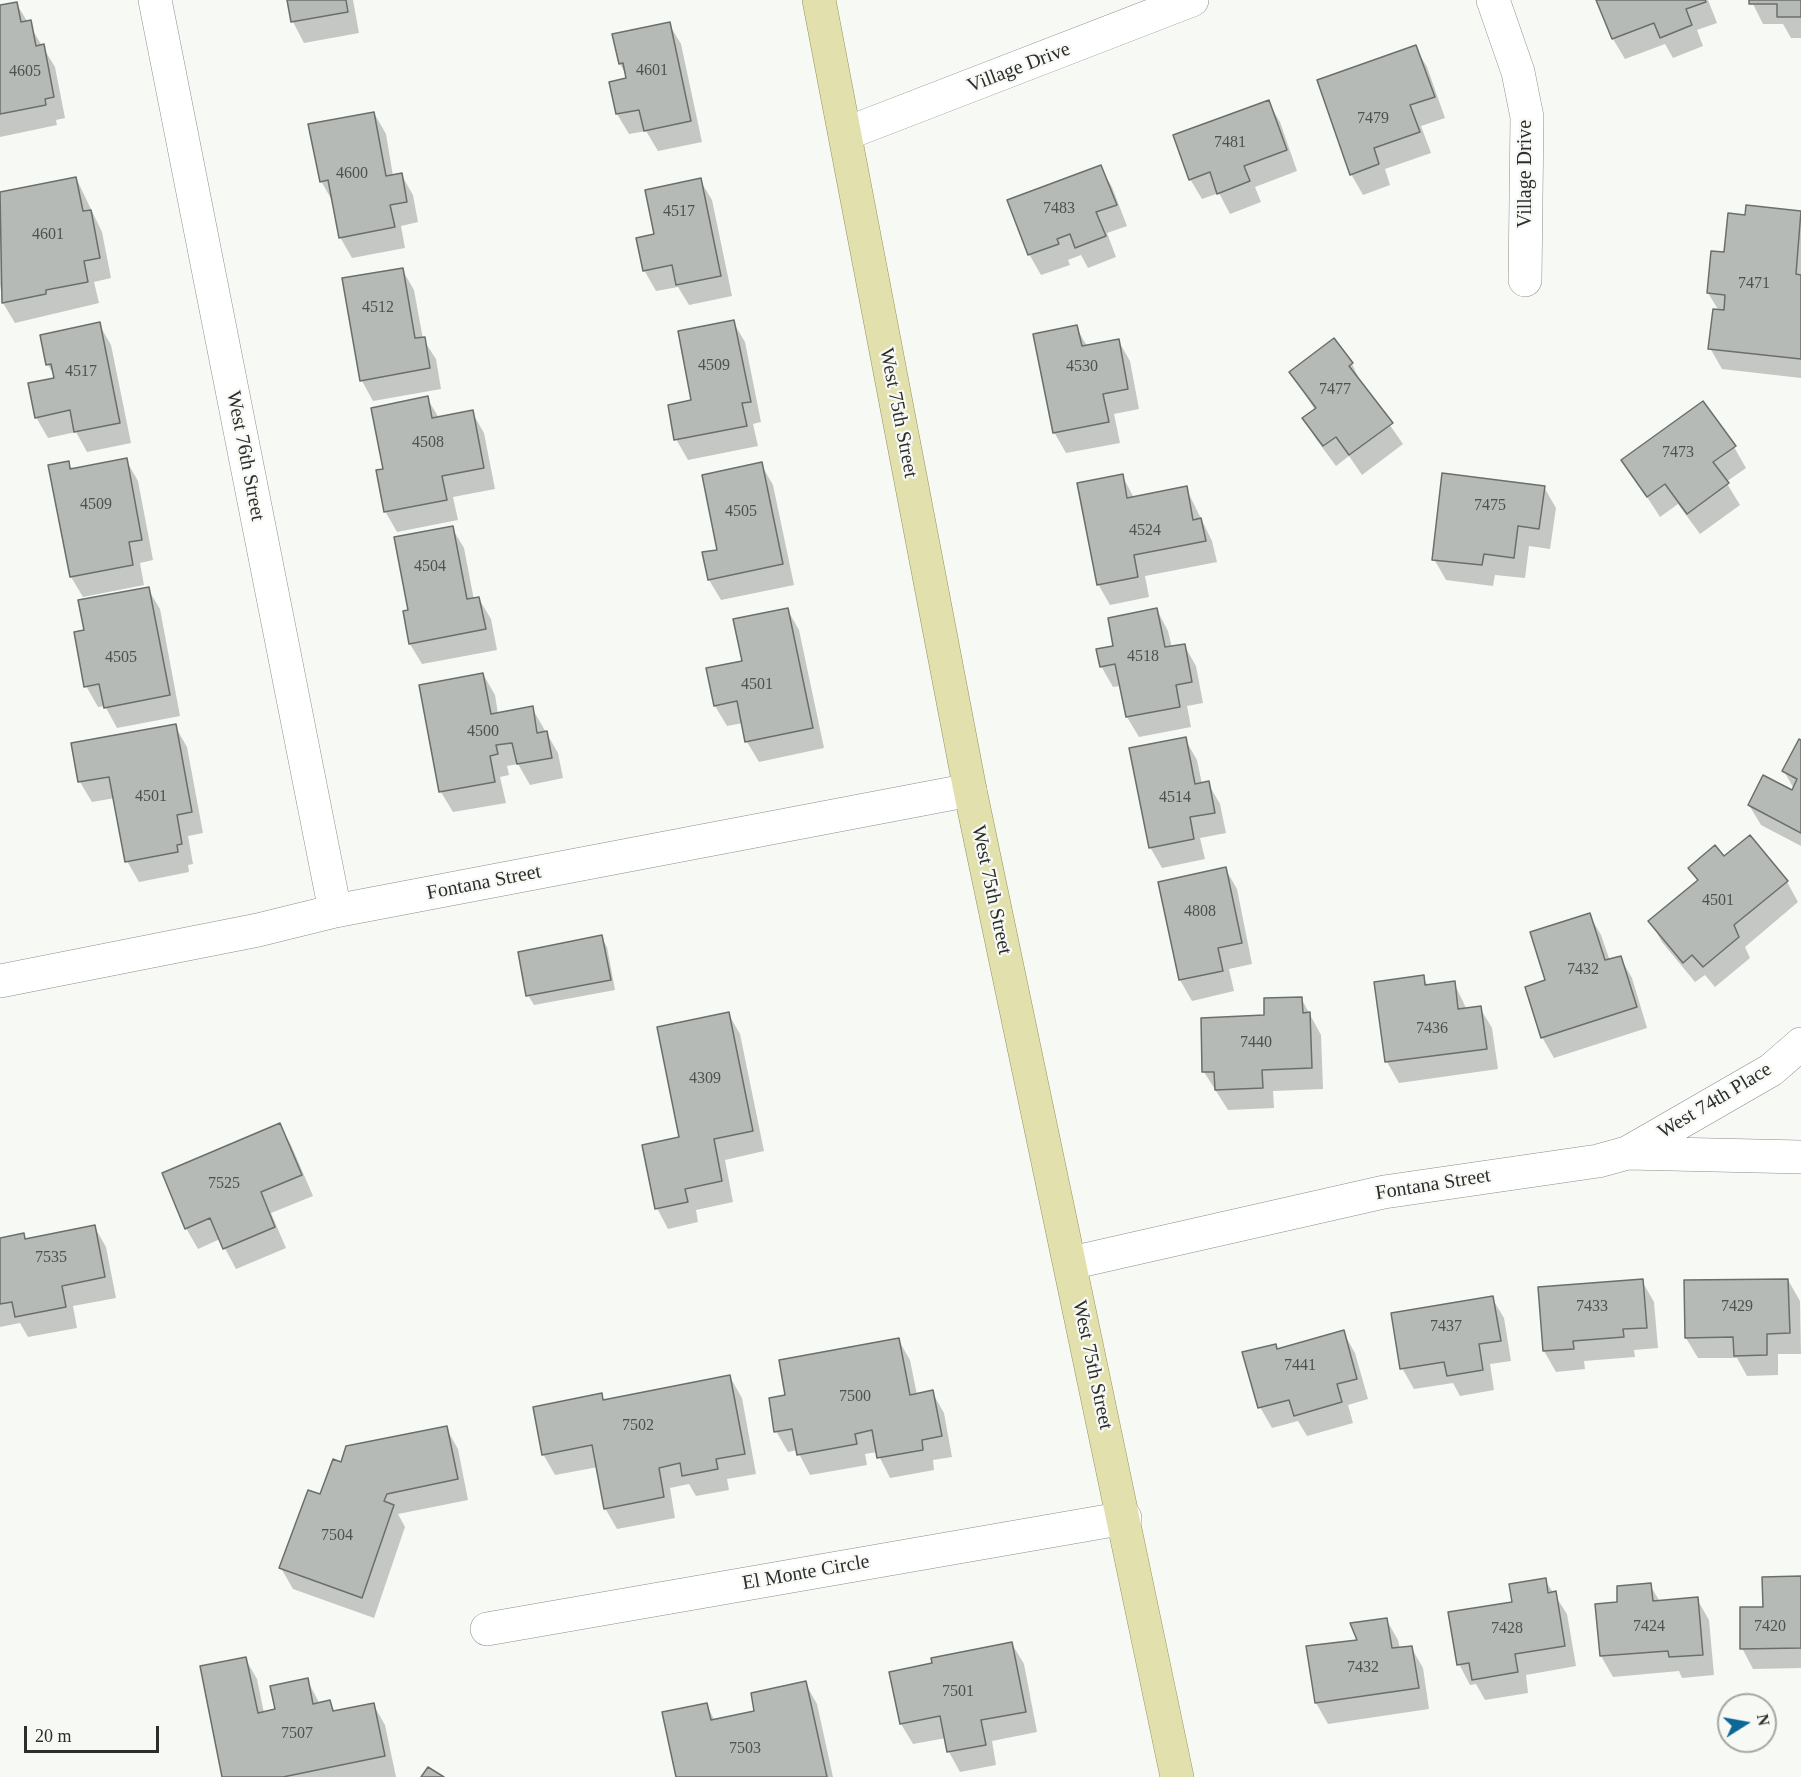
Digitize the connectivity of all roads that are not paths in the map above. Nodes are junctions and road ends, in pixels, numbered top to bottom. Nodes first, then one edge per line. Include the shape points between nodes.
1 (155, 0) edge
2 (819, 0) edge
3 (1192, 0) edge
4 (1493, 0) edge
5 (845, 134) junction
6 (1525, 280) dead end
7 (969, 790) junction
8 (335, 911) junction
9 (0, 981) edge
10 (1801, 1044) edge
11 (1627, 1153) junction
12 (1801, 1157) edge
13 (1071, 1263) junction
14 (1125, 1518) junction
15 (487, 1629) dead end
16 (1178, 1777) edge

1 - 8 street, West 76th Street
2 - 5 main road, West 75th Street
3 - 5 street, Village Drive
4 - 6 street, Village Drive via 1518,72 1527,117
5 - 7 main road, West 75th Street
7 - 8 street, Fontana Street
7 - 13 main road, West 75th Street
8 - 9 street, Fontana Street
10 - 11 street, West 74th Place via 1761,1076
11 - 12 street, Fontana Street
11 - 13 street, Fontana Street via 1598,1161 1384,1192
13 - 14 main road, West 75th Street
14 - 15 street, El Monte Circle
14 - 16 main road, West 75th Street

